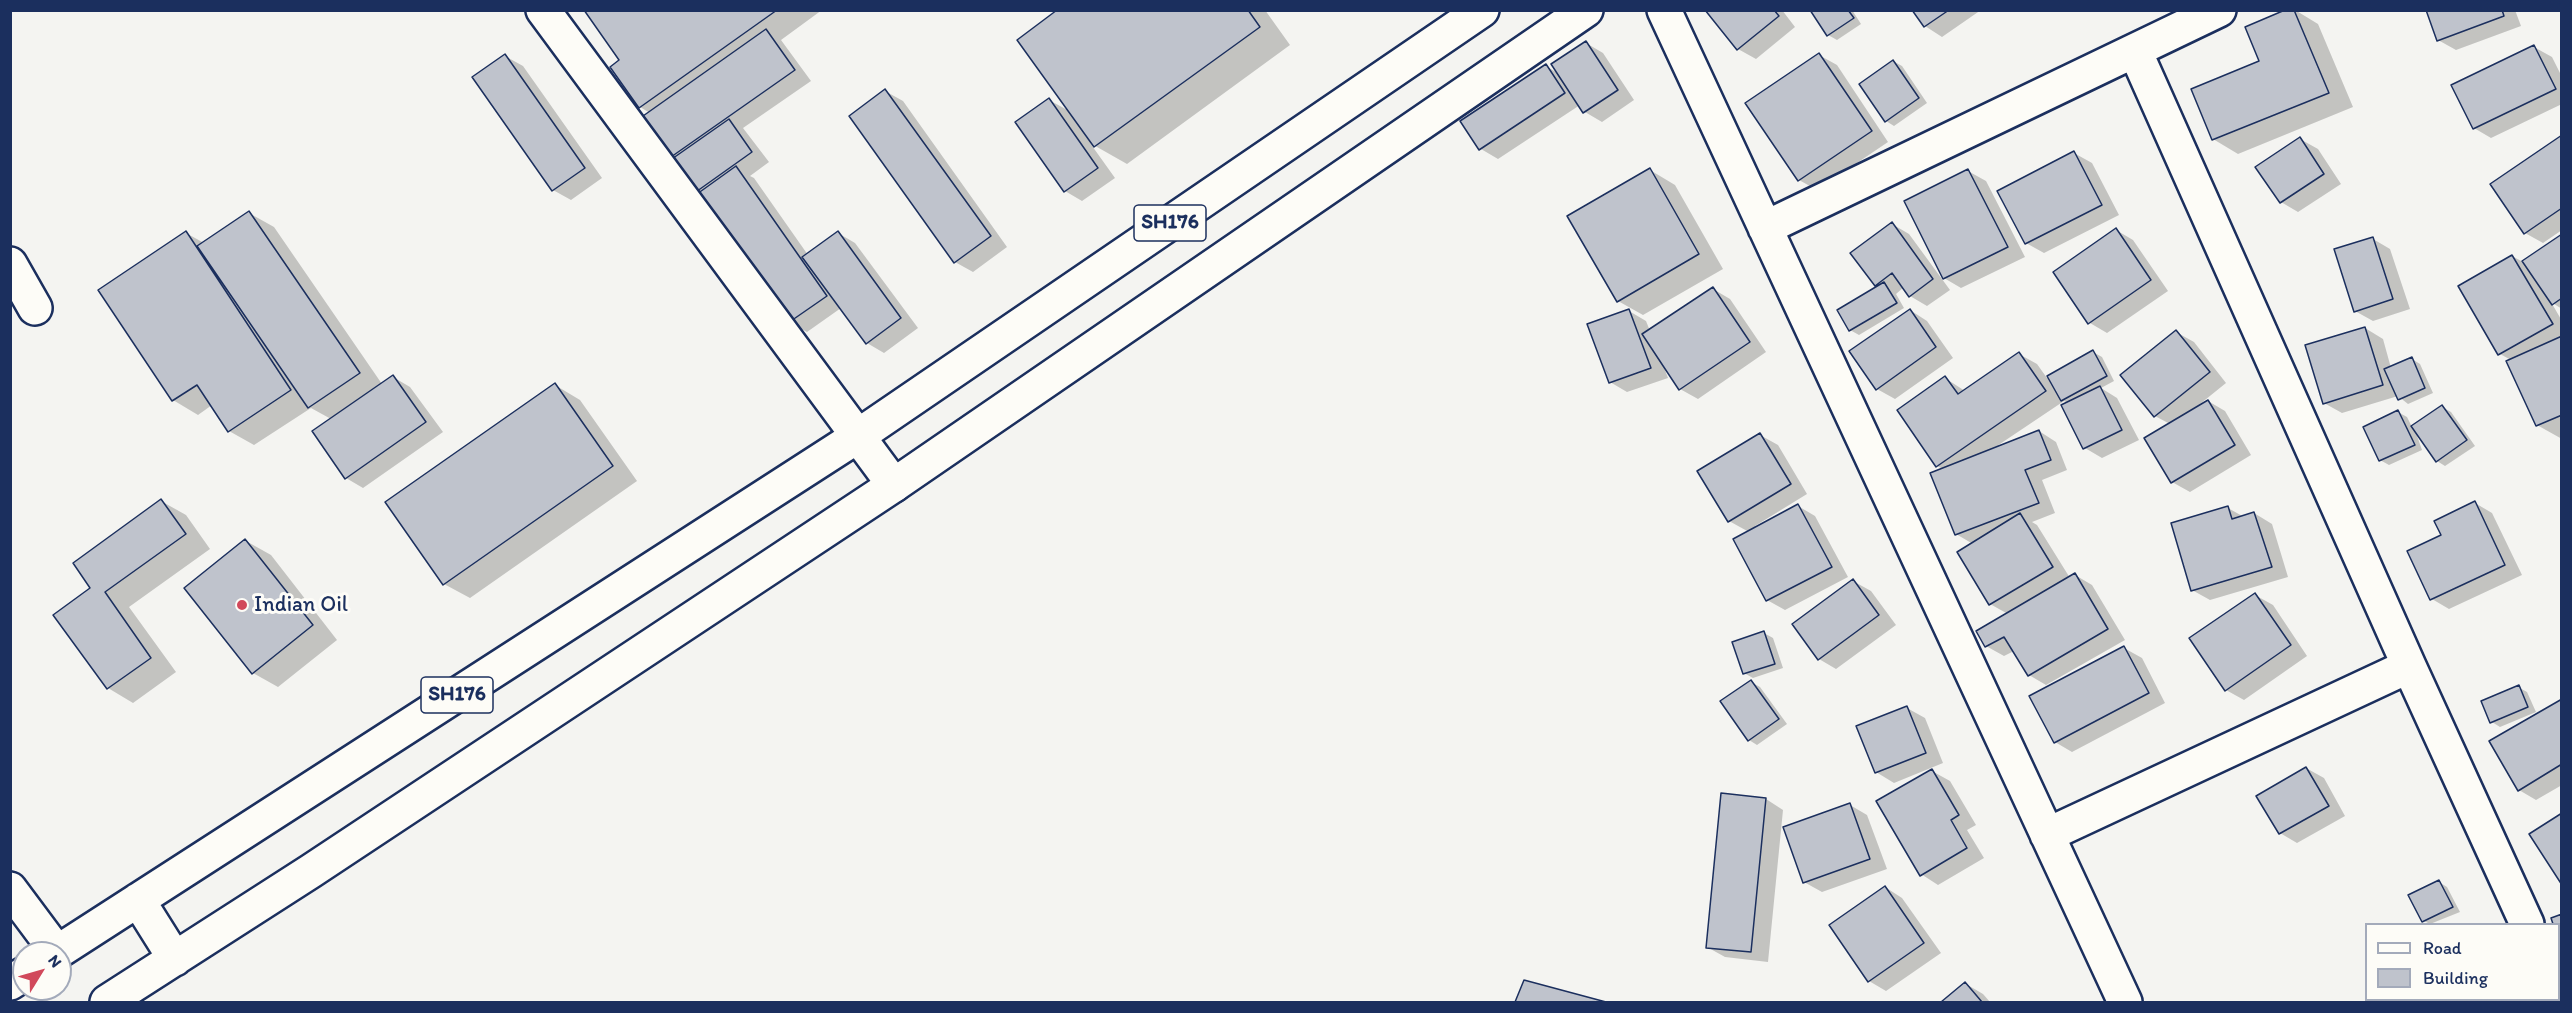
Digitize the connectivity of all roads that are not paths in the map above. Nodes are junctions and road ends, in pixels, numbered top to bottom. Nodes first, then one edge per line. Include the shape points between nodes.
1 (543, 10) edge
2 (1482, 10) edge
3 (1586, 10) edge
4 (1664, 10) edge
5 (2219, 10) edge
6 (2135, 51) junction
7 (1765, 228) junction
8 (10, 264) edge
9 (35, 308) dead end
10 (858, 436) junction
11 (894, 485) junction
12 (2409, 666) junction
13 (2047, 835) junction
14 (10, 889) edge
15 (138, 900) junction
16 (2528, 923) edge
17 (48, 941) edge
18 (72, 943) edge
19 (175, 959) junction
20 (107, 1002) edge
21 (2125, 1002) edge

1 - 10 street
2 - 10 street, SH176
3 - 11 street
4 - 7 street
5 - 6 street
6 - 7 street
6 - 12 street
7 - 13 street
8 - 9 street
10 - 11 street
10 - 15 street, SH176
11 - 19 street
12 - 13 street
12 - 16 street
13 - 21 street
14 - 17 street
15 - 18 street, SH176
15 - 19 street
19 - 20 street

